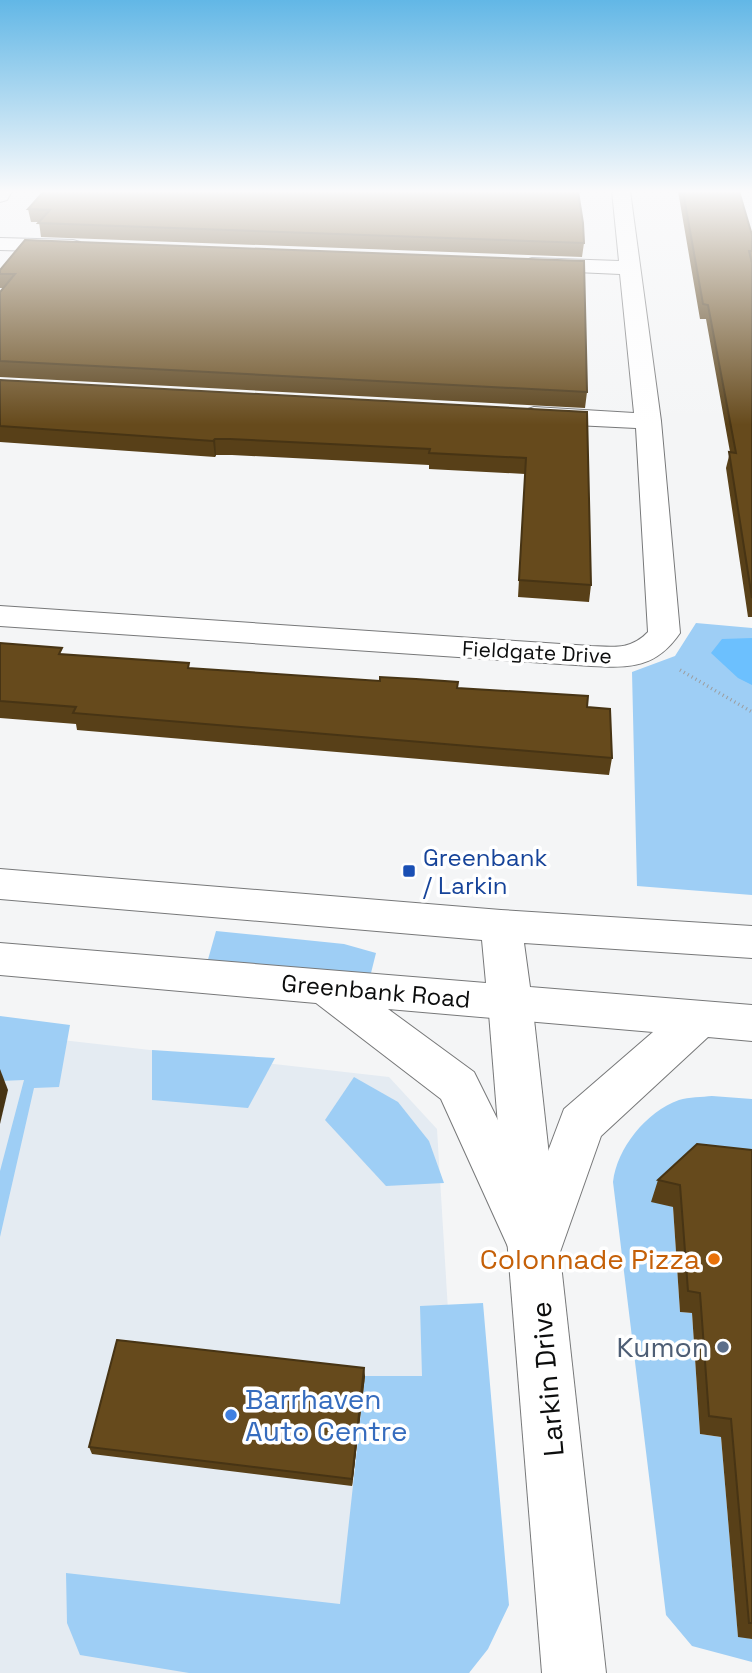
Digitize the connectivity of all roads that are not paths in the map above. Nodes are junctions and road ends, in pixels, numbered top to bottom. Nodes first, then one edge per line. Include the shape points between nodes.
1 (632, 269) edge
2 (516, 414) edge
3 (648, 421) junction
4 (0, 616) edge
5 (0, 884) edge
6 (501, 926) junction
7 (752, 942) edge
8 (0, 960) edge
9 (326, 987) junction
10 (510, 1002) junction
11 (701, 1018) junction
12 (752, 1023) edge
13 (536, 1252) junction
14 (574, 1673) edge

1 - 3 street
2 - 3 street
3 - 4 street, Fieldgate Drive via 664,633 651,650 630,657
5 - 6 street
6 - 7 street
6 - 10 street, Larkin Drive
8 - 9 street, Greenbank Road
9 - 10 street, Greenbank Road
9 - 13 street via 458,1086
10 - 11 street, Greenbank Road
10 - 13 street, Larkin Drive
11 - 12 street, Greenbank Road
11 - 13 street via 581,1124
13 - 14 street, Larkin Drive

